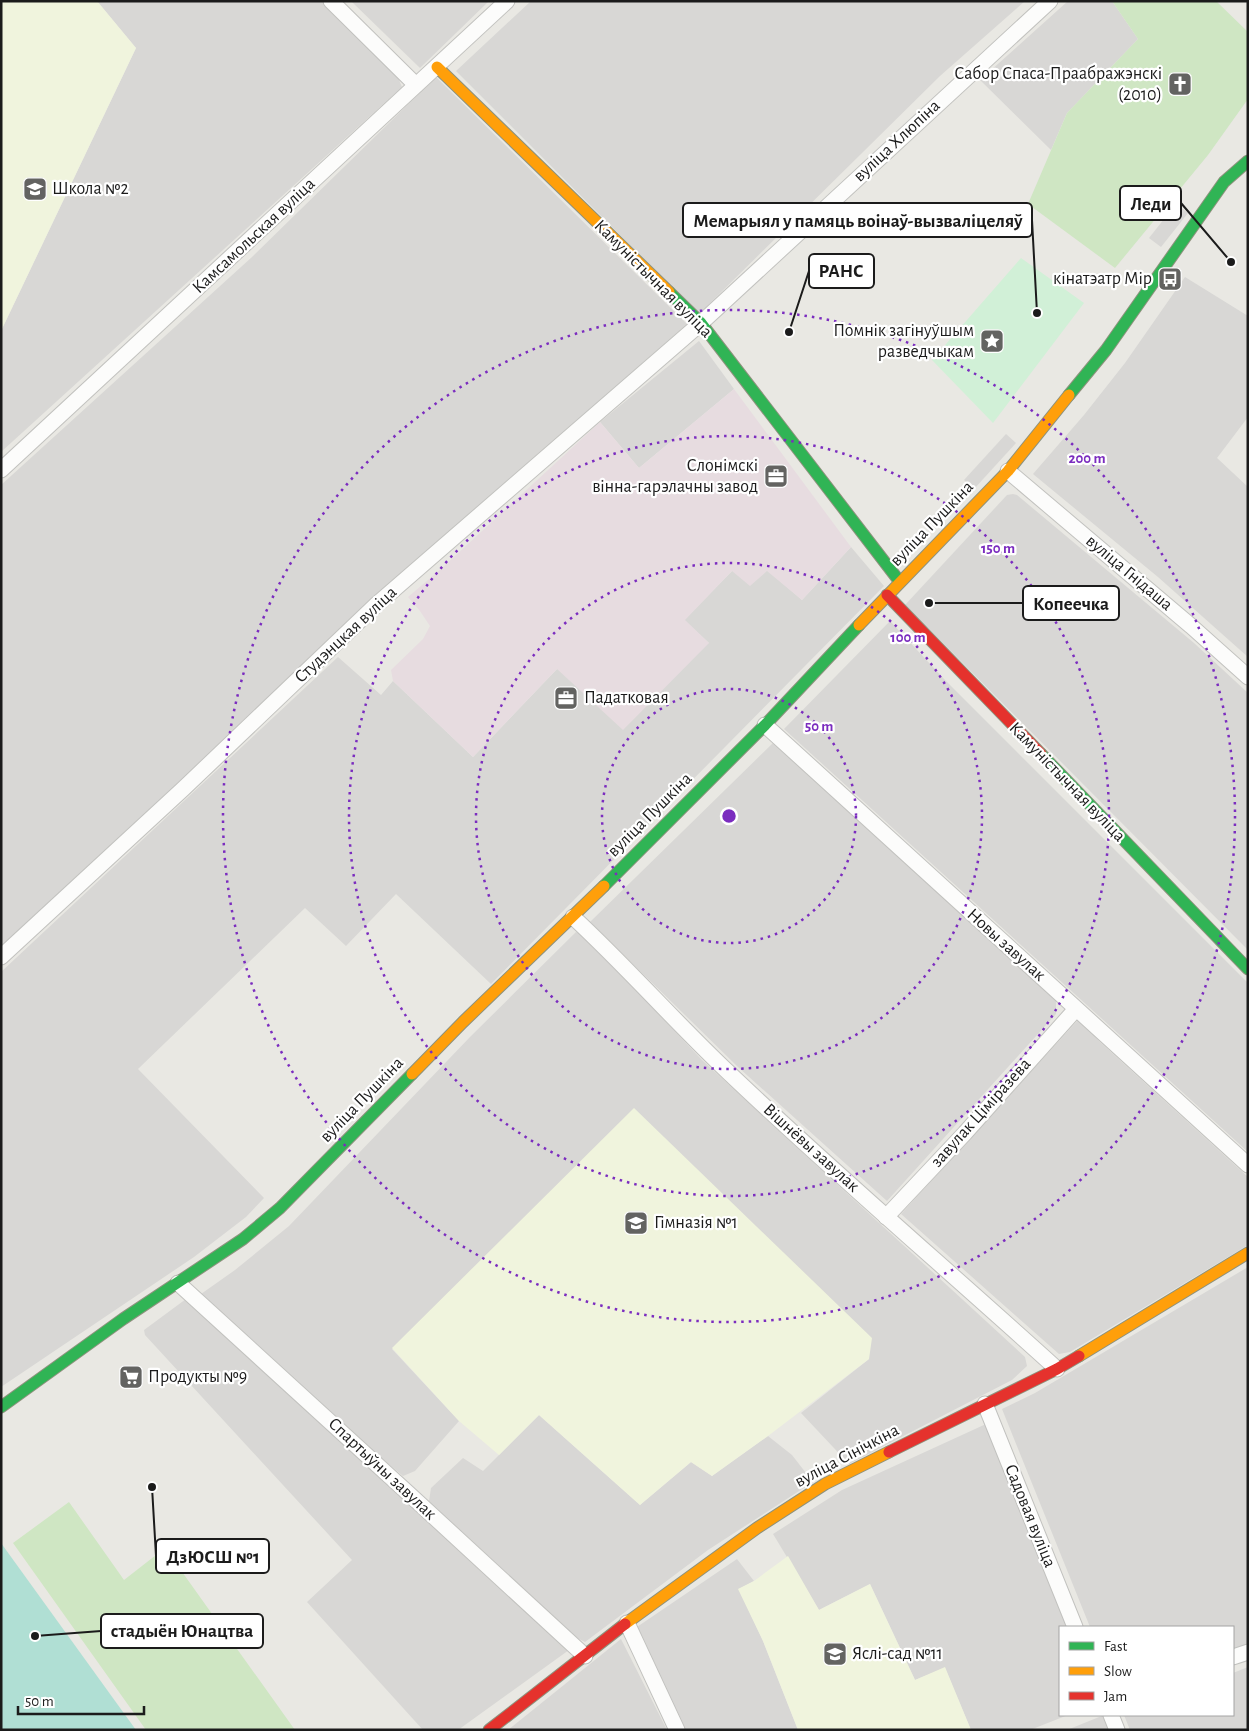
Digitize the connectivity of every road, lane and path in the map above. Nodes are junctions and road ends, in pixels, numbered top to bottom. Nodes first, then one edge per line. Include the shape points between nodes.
1 (331, 1) edge
2 (507, 1) edge
3 (1050, 1) edge
4 (437, 67) junction
5 (416, 85) junction
6 (1246, 160) edge
7 (701, 323) junction
8 (1, 470) edge
9 (1008, 471) junction
10 (900, 582) junction
11 (887, 595) junction
12 (1248, 677) edge
13 (765, 725) junction
14 (573, 917) junction
15 (1, 957) edge
16 (1248, 969) edge
17 (1076, 1009) junction
18 (1248, 1165) edge
19 (886, 1217) junction
20 (1248, 1252) edge
21 (178, 1283) junction
22 (1057, 1369) junction
23 (984, 1404) junction
24 (1, 1407) edge
25 (627, 1623) junction
26 (1075, 1626) edge
27 (1248, 1652) edge
28 (584, 1656) junction
29 (1234, 1657) edge
30 (1111, 1716) edge
31 (489, 1730) edge
32 (677, 1730) edge
33 (1117, 1730) edge

1 - 5 street
2 - 4 street, Камсамольская вуліца
3 - 7 street, вуліца Хлюпіна
4 - 5 street, Камсамольская вуліца
4 - 7 street, Камуністычная вуліца
5 - 8 street, Камсамольская вуліца
6 - 9 street, вуліца Пушкіна via 1203,210 1106,350
7 - 10 street, Камуністычная вуліца
7 - 15 street, Студэнцкая вуліца via 376,605 183,790
9 - 10 street, вуліца Пушкіна
9 - 12 street, вуліца Гнідаша
10 - 11 street, вуліца Пушкіна
11 - 13 street, вуліца Пушкіна
11 - 16 street, Камуністычная вуліца
13 - 14 street, вуліца Пушкіна
13 - 17 street, Новы завулак
14 - 19 street, Вішнёвы завулак via 728,1072
14 - 21 street, вуліца Пушкіна via 423,1062 280,1208 243,1239
17 - 18 street, Новы завулак
17 - 19 street, завулак Ціміразева
19 - 22 street, Вішнёвы завулак
20 - 22 street, вуліца Сінічкіна
21 - 24 street, вуліца Пушкіна
21 - 28 street, Спартыўны завулак
22 - 23 street, вуліца Сінічкіна
23 - 25 street, вуліца Сінічкіна via 825,1484 757,1528
23 - 26 street, Садовая вуліца
25 - 28 street, вуліца Сінічкіна
25 - 32 street
27 - 29 street
28 - 31 street, вуліца Сінічкіна
30 - 33 street

